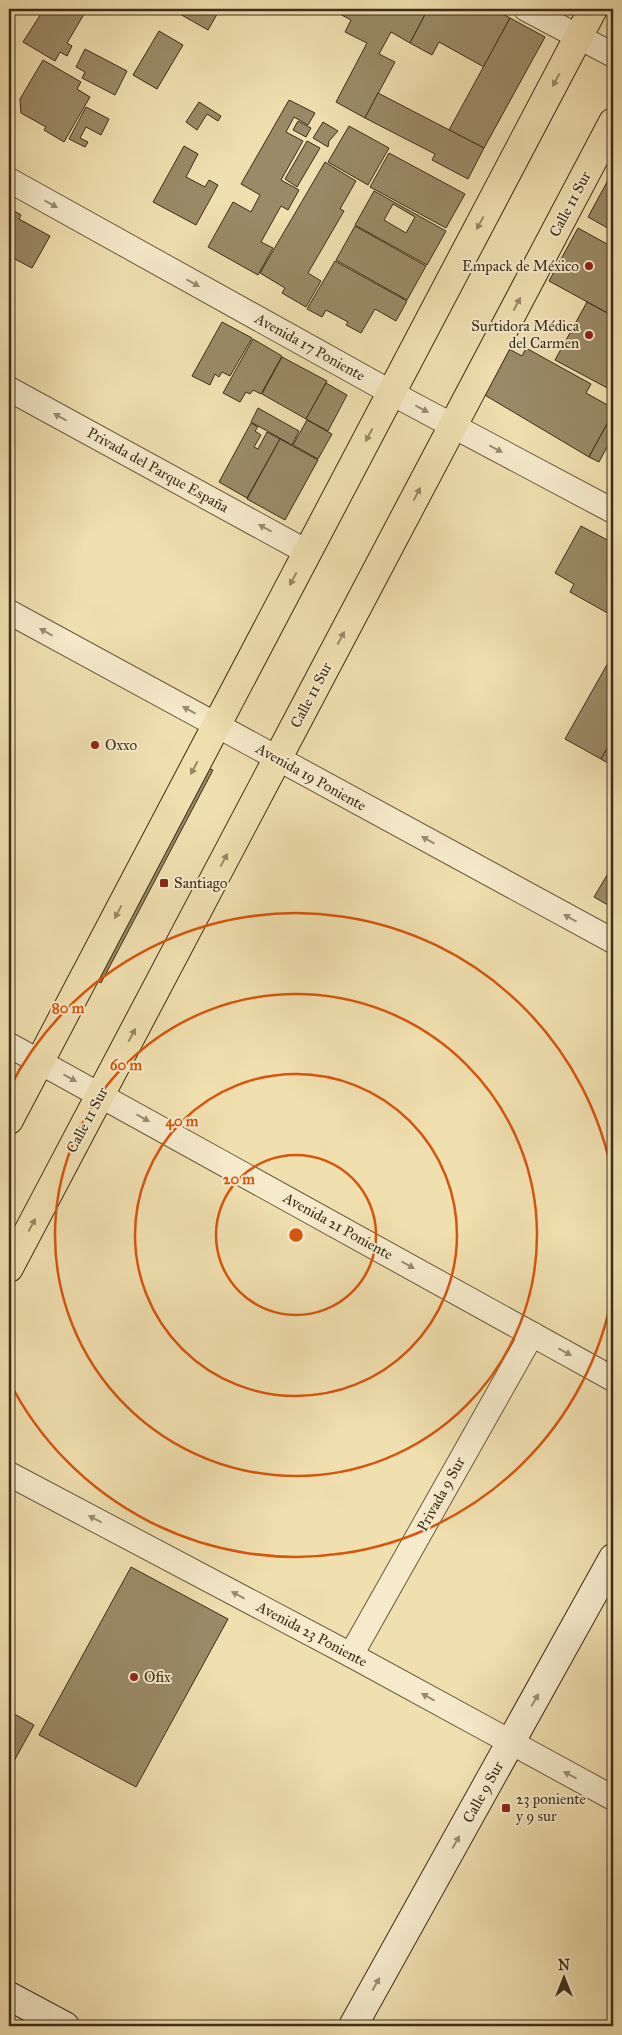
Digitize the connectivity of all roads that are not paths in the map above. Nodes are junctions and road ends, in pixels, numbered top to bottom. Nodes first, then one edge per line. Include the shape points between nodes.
1 (526, 9) edge
2 (593, 9) edge
3 (578, 36) junction
4 (613, 55) edge
5 (613, 122) edge
6 (9, 180) edge
7 (9, 389) edge
8 (391, 392) junction
9 (453, 426) junction
10 (613, 511) edge
11 (308, 552) junction
12 (9, 612) edge
13 (216, 725) junction
14 (278, 758) junction
15 (613, 941) edge
16 (9, 1045) edge
17 (40, 1061) junction
18 (100, 1094) junction
19 (9, 1120) edge
20 (9, 1268) edge
21 (532, 1334) junction
22 (613, 1379) edge
23 (9, 1474) edge
24 (613, 1558) edge
25 (351, 1655) junction
26 (511, 1743) junction
27 (613, 1798) edge
28 (9, 1996) edge
29 (66, 2026) edge
30 (353, 2026) edge

1 - 3 street
2 - 3 main road
3 - 4 street
3 -> 8 main road
9 -> 5 main road, Calle 11 Sur
6 -> 8 street, Avenida 17 Poniente
11 -> 7 street, Privada del Parque España
8 -> 9 street, Avenida 17 Poniente
8 -> 11 main road
9 -> 10 street, Avenida 17 Poniente
14 -> 9 main road, Calle 11 Sur
11 -> 13 main road
13 -> 12 street, Avenida 19 Poniente
13 - 14 street, Avenida 19 Poniente
13 -> 17 main road
15 -> 14 street, Avenida 19 Poniente
18 -> 14 main road, Calle 11 Sur
16 - 17 street, Avenida 21 Poniente
17 -> 18 street, Avenida 21 Poniente
17 - 19 main road
20 -> 18 main road, Calle 11 Sur
18 -> 21 street, Avenida 21 Poniente
21 -> 22 street, Avenida 21 Poniente
21 - 25 street, Privada 9 Sur
25 -> 23 street, Avenida 23 Poniente
26 -> 24 street, Calle 9 Sur
26 -> 25 street, Avenida 23 Poniente
27 -> 26 street, Avenida 23 Poniente
30 -> 26 street, Calle 9 Sur
28 - 29 street

